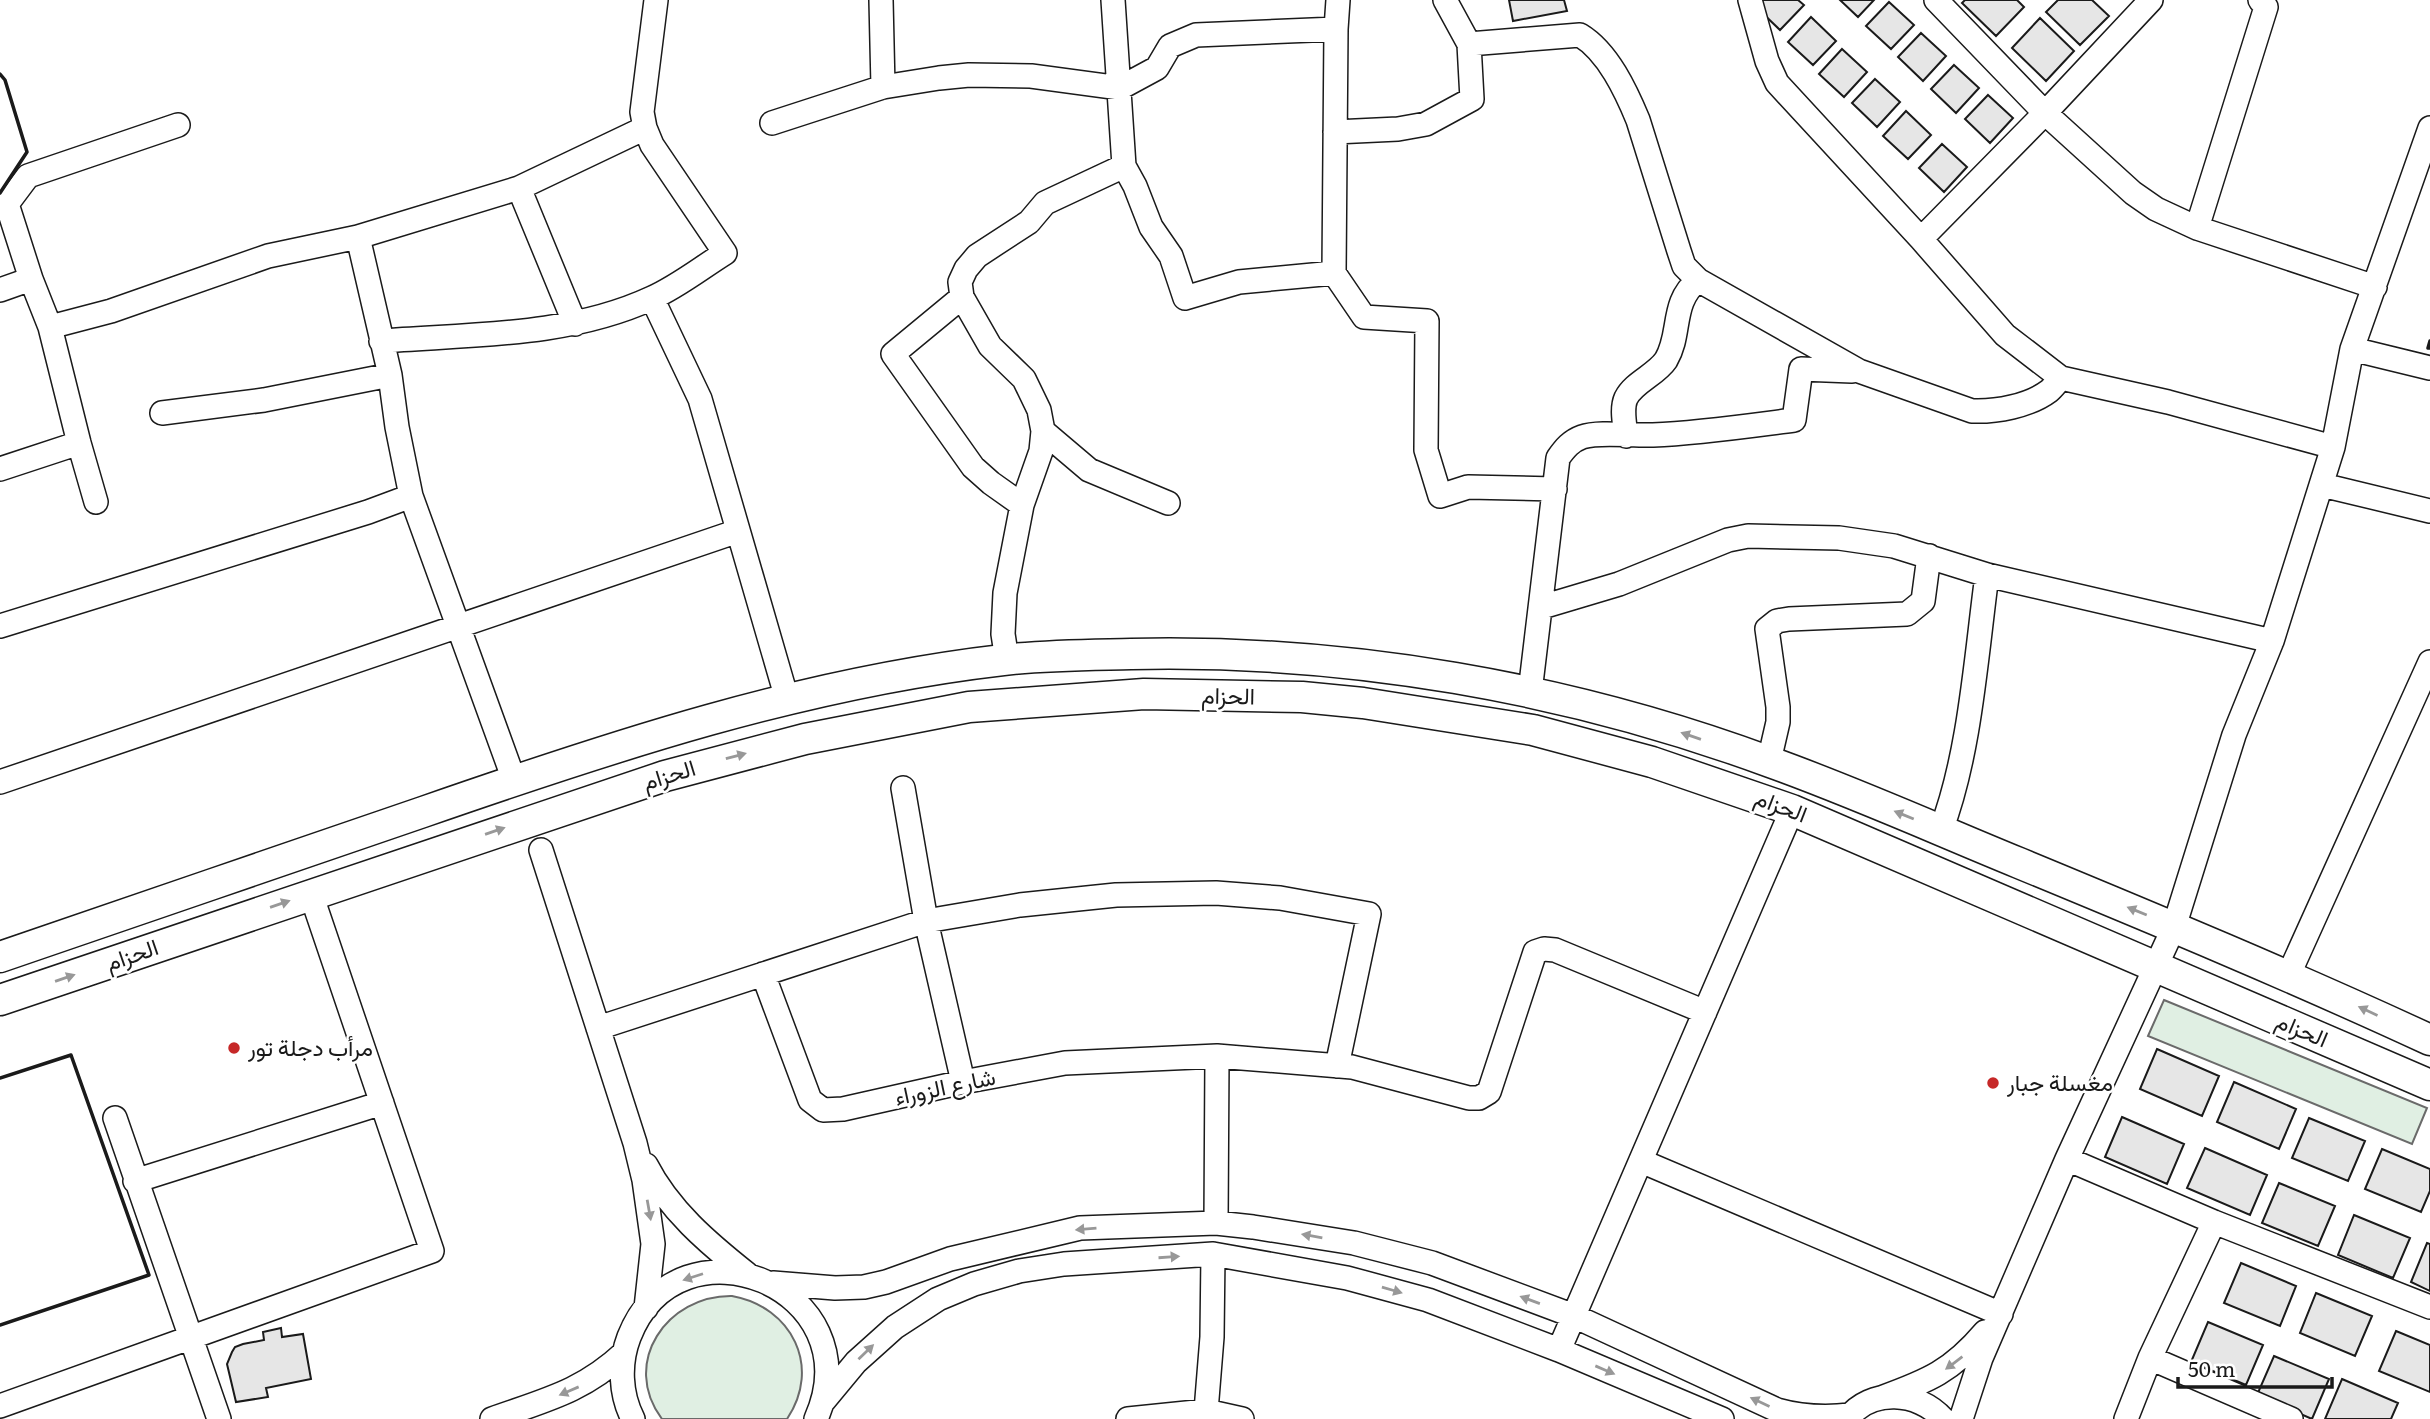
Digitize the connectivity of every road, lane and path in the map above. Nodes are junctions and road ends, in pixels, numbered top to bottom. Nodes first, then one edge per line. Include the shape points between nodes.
1 (656, 0) edge
2 (881, 0) edge
3 (1113, 0) edge
4 (1338, 0) edge
5 (1359, 0) edge
6 (1445, 0) edge
7 (1750, 0) edge
8 (1936, 0) edge
9 (2151, 0) edge
10 (2260, 0) edge
11 (1336, 29) junction
12 (1469, 44) junction
13 (883, 87) junction
14 (1120, 88) junction
15 (2045, 113) junction
16 (772, 122) dead end
17 (178, 125) dead end
18 (645, 128) junction
19 (2430, 128) edge
20 (1335, 132) junction
21 (1125, 166) junction
22 (519, 188) junction
23 (4, 205) edge
24 (2197, 228) junction
25 (358, 237) junction
26 (1922, 239) junction
27 (1334, 273) junction
28 (32, 279) junction
29 (1698, 281) junction
30 (2375, 287) junction
31 (0, 290) edge
32 (962, 297) junction
33 (652, 298) junction
34 (575, 324) junction
35 (50, 327) junction
36 (381, 341) junction
37 (2352, 349) junction
38 (2430, 368) edge
39 (1858, 371) junction
40 (390, 375) junction
41 (2061, 378) junction
42 (162, 413) dead end
43 (1043, 431) junction
44 (1626, 436) junction
45 (79, 443) junction
46 (2333, 447) junction
47 (0, 469) edge
48 (2322, 485) junction
49 (1555, 489) junction
50 (411, 496) junction
51 (96, 502) dead end
52 (1168, 503) dead end
53 (1022, 505) junction
54 (2430, 511) edge
55 (738, 531) junction
56 (1929, 556) junction
57 (1987, 575) junction
58 (1542, 607) junction
59 (458, 625) junction
60 (0, 626) edge
61 (2272, 641) junction
62 (1007, 660) junction
63 (2430, 662) edge
64 (1530, 692) junction
65 (787, 699) junction
66 (1769, 761) junction
67 (514, 780) junction
68 (0, 782) edge
69 (903, 788) dead end
70 (1792, 810) junction
71 (1941, 830) junction
72 (541, 850) dead end
73 (311, 894) junction
74 (926, 920) junction
75 (2174, 927) junction
76 (0, 957) edge
77 (2154, 967) junction
78 (763, 974) junction
79 (2289, 974) junction
80 (0, 1000) edge
81 (1705, 1012) junction
82 (598, 1028) junction
83 (2430, 1040) edge
84 (1217, 1056) junction
85 (1337, 1066) junction
86 (963, 1082) junction
87 (2430, 1084) edge
88 (382, 1103) junction
89 (114, 1118) dead end
90 (635, 1143) junction
91 (2067, 1159) junction
92 (1641, 1161) junction
93 (135, 1181) junction
94 (2214, 1222) junction
95 (1216, 1223) junction
96 (1213, 1254) junction
97 (747, 1274) junction
98 (773, 1283) junction
99 (2430, 1307) edge
100 (646, 1308) junction
101 (2001, 1314) junction
102 (1574, 1316) junction
103 (190, 1337) junction
104 (1559, 1350) junction
105 (624, 1353) junction
106 (2150, 1359) junction
107 (1881, 1398) junction
108 (0, 1406) edge
109 (1206, 1411) junction
110 (818, 1415) edge
111 (1710, 1417) edge
112 (1849, 1417) edge
113 (219, 1419) edge
114 (492, 1419) edge
115 (633, 1419) edge
116 (1129, 1419) edge
117 (1242, 1419) edge
118 (1943, 1419) edge
119 (1961, 1419) edge
120 (2126, 1419) edge
121 (2291, 1419) edge

1 - 18 street via 642,112
2 - 13 street
3 - 14 street
4 - 5 street
4 - 11 street
6 - 12 street
7 - 26 street via 1777,83
8 - 15 street
9 - 15 street
10 - 24 street via 2266,7
11 - 14 street via 1196,35 1170,46 1157,68
11 - 20 street
12 - 20 street via 1472,99 1426,124
12 - 29 street via 1580,34 1591,41 1630,100 1684,266
13 - 14 street via 969,75 1031,76
13 - 16 street
14 - 21 street
15 - 24 street via 2133,192 2156,209
15 - 26 street
17 - 23 street via 28,176
18 - 22 street
18 - 33 street via 725,253
19 - 30 street
20 - 27 street
21 - 27 street via 1151,226 1171,256 1185,298 1239,282
21 - 32 street via 1045,203 1029,222 977,256 961,282
22 - 25 street
22 - 34 street
23 - 28 street
24 - 30 street
25 - 35 street via 268,257
25 - 36 street
26 - 41 street via 2005,335
27 - 49 street via 1364,317 1427,321 1426,450 1440,496 1468,487
28 - 31 street
28 - 35 street
29 - 39 street
29 - 44 street via 1684,293 1667,358 1625,399
30 - 37 street
32 - 43 street via 990,346 1024,379
32 - 53 street via 893,354 973,467
33 - 34 street
33 - 55 street via 700,399
34 - 36 street
35 - 45 street
36 - 40 street
37 - 38 street
37 - 46 street
39 - 41 street via 1982,412 2029,401 2049,391
39 - 44 street via 1801,369 1794,420
40 - 42 street via 264,400
40 - 50 street
41 - 46 street
43 - 52 street via 1089,470
43 - 53 street via 1041,451
44 - 49 street via 1594,434 1568,444 1558,458
45 - 47 street
45 - 51 street
46 - 48 street
48 - 54 street
48 - 61 street
49 - 58 street
50 - 59 street
50 - 60 street
53 - 62 street via 1005,593
55 - 59 street
55 - 65 street
56 - 57 street
56 - 58 street via 1866,540 1748,536
56 - 66 street via 1923,601 1907,614 1789,619 1767,629 1778,707
57 - 61 street
57 - 71 street via 1968,718
58 - 64 street
59 - 67 street
59 - 68 street
61 - 75 street via 2234,735
62 - 64 main road via 1227,655 1367,665
62 - 65 main road
63 - 79 street
66 -> 64 main road
65 - 67 main road via 637,739
71 -> 66 main road
67 - 76 main road
69 - 74 street
73 -> 70 main road, الحزام via 628,788 805,739 969,707 1144,694 1302,697 1533,730 1712,780
70 - 77 main road, الحزام
70 - 81 street
75 -> 71 main road
72 - 82 street
80 -> 73 main road, الحزام
73 - 88 street
74 - 78 street
74 - 85 street via 1116,895 1250,894 1369,914
74 - 86 street
75 - 77 street
75 - 79 main road
77 - 87 main road, الحزام
77 - 91 street
78 - 82 street
78 - 86 street, شارع الزوراء via 810,1100 823,1110
83 -> 79 main road
81 - 85 street, شارع الزوراء via 1544,949 1535,952 1489,1093 1469,1098
81 - 92 street
82 - 90 street
84 - 85 street, شارع الزوراء
84 - 86 street, شارع الزوراء via 1065,1063
84 - 95 street
88 - 93 street
88 - 103 street via 432,1251
89 - 93 street
90 - 97 street via 652,1177 692,1228
90 -> 100 street via 653,1244
91 - 94 street
91 - 101 street
92 - 101 street
92 - 102 street
93 - 103 street
94 - 99 street
94 - 106 street
95 -> 98 street via 1080,1228 950,1259 864,1287
102 -> 95 street via 1433,1263 1340,1241
96 -> 104 street via 1298,1267 1385,1288
96 - 109 street
110 -> 96 street via 856,1362 895,1327 938,1299 974,1284 1064,1264
97 - 98 street
97 -> 100 street via 710,1272 686,1279
98 - 110 street via 798,1302 822,1342 827,1373
100 - 105 street via 632,1328
101 -> 107 street via 1949,1367
101 - 119 street via 1972,1380
102 - 104 street
112 -> 102 street via 1797,1416 1777,1410
103 - 108 street
103 - 113 street
104 -> 111 street
105 -> 114 street via 584,1384
105 - 115 street via 622,1383
106 - 120 street
106 - 121 street
107 - 112 street via 1864,1404
107 - 118 street via 1917,1400
109 - 116 street
109 - 117 street

